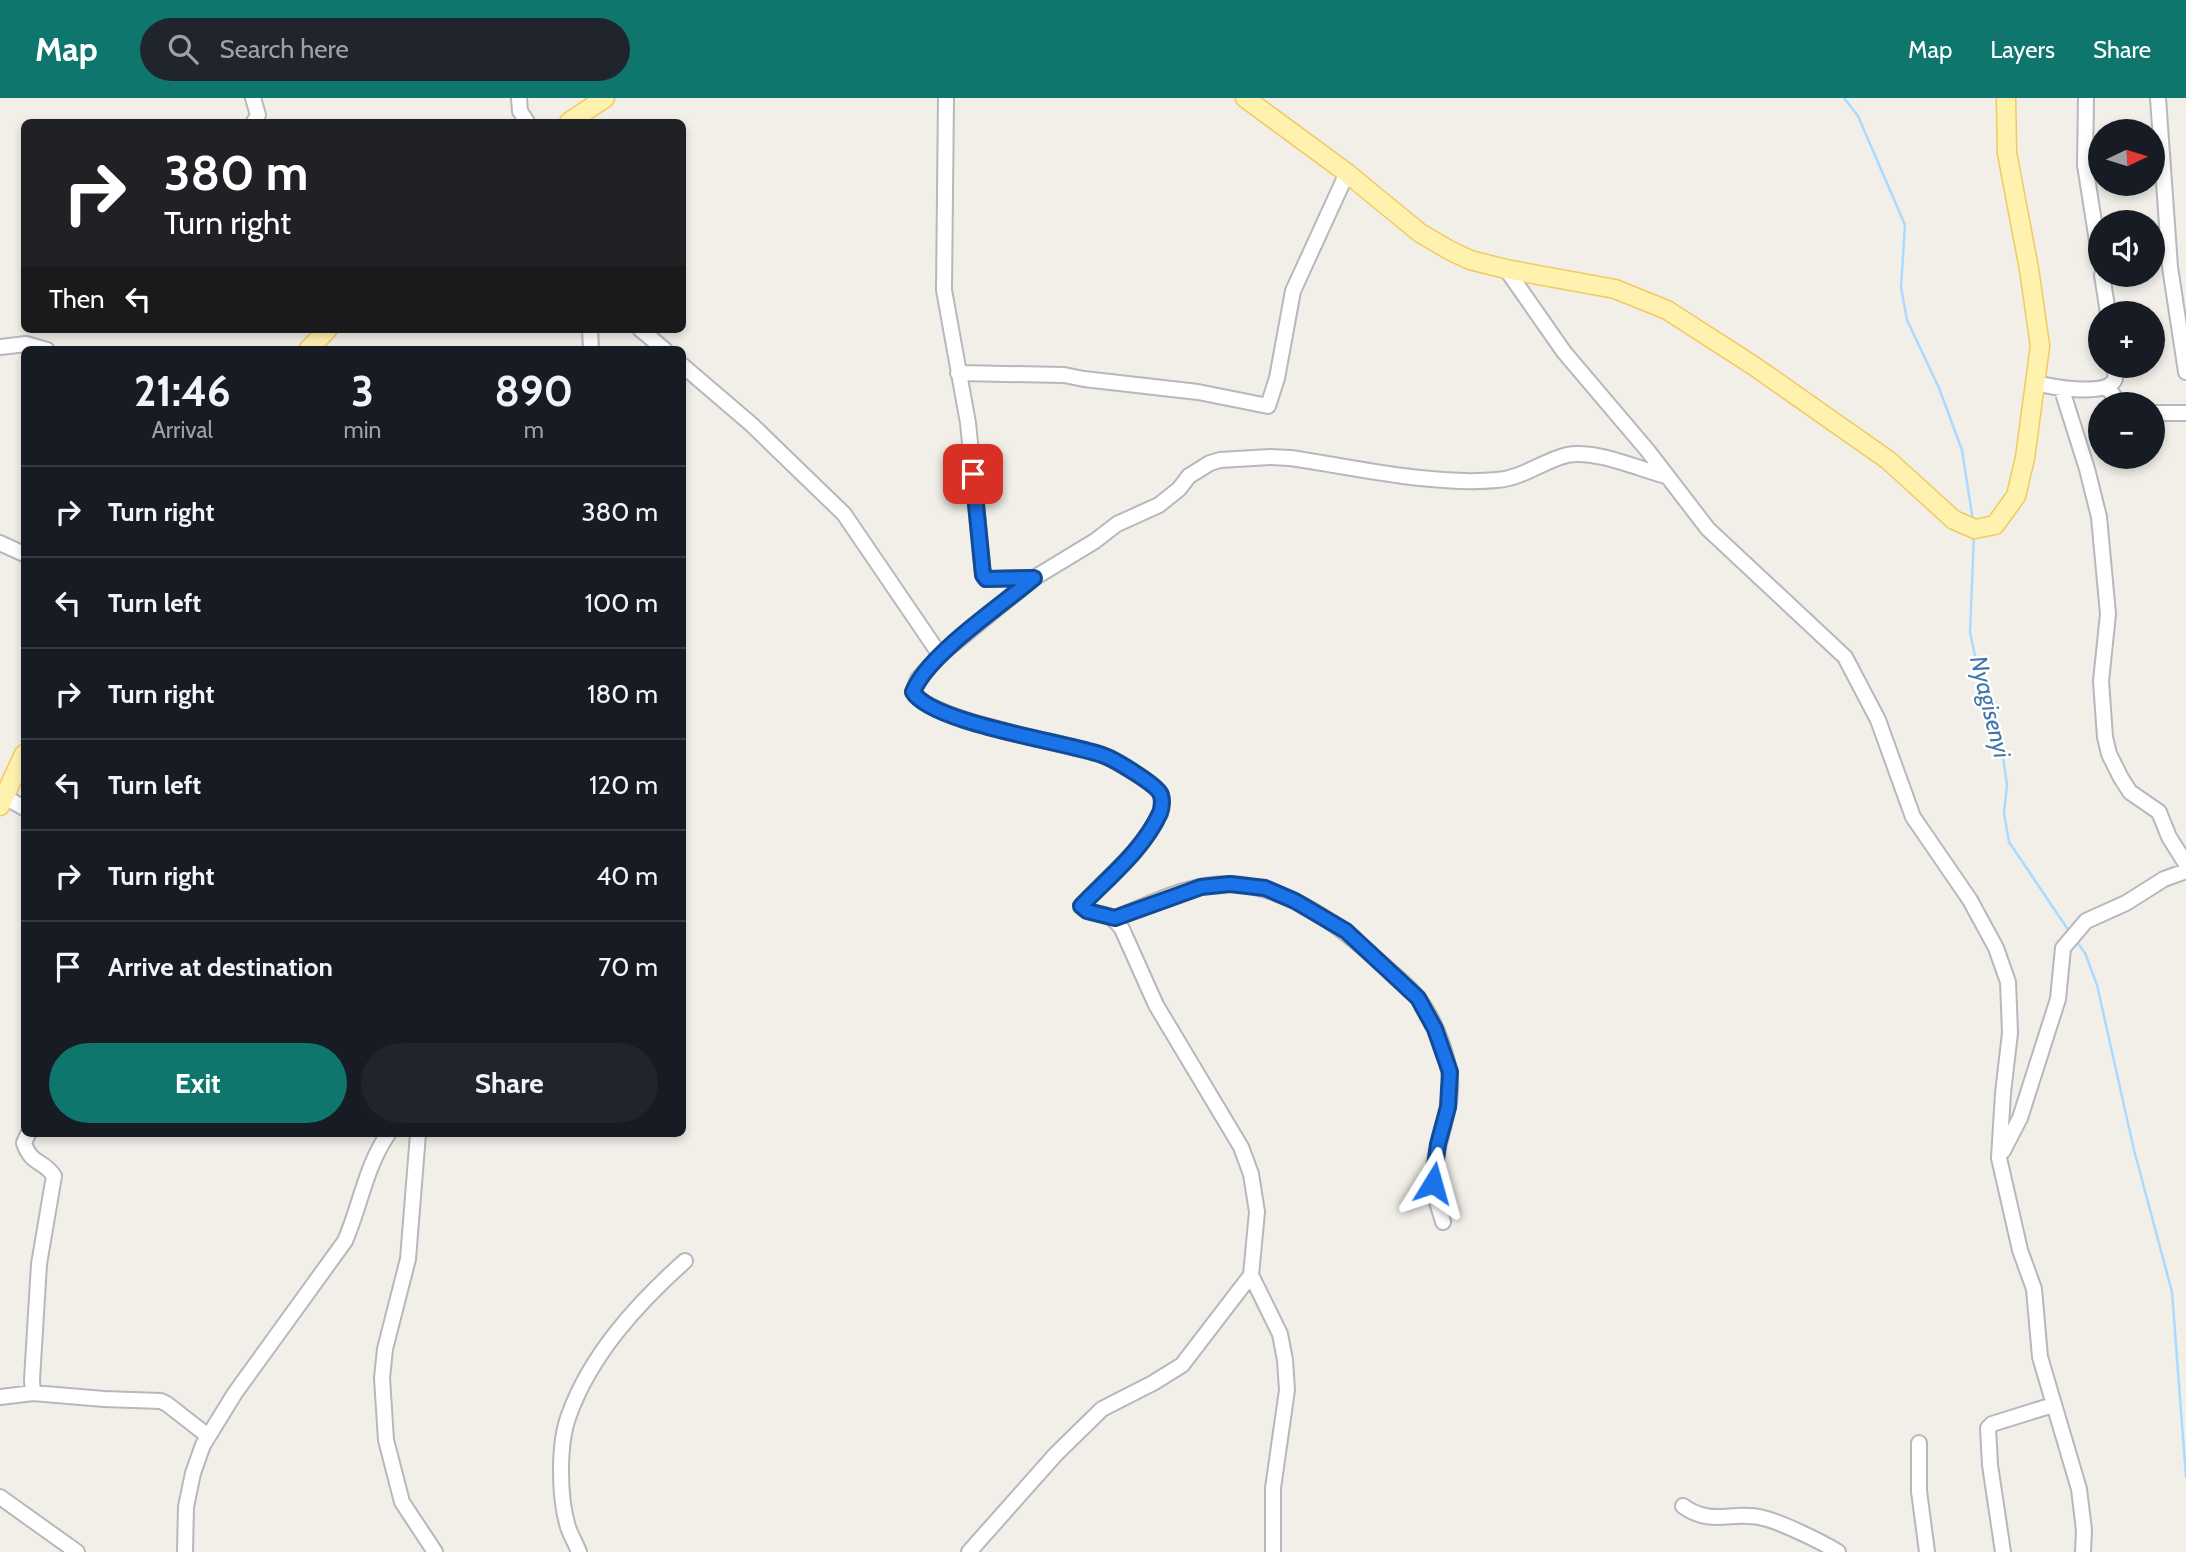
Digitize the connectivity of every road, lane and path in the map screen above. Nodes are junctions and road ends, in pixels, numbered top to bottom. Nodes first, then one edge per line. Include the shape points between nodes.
1 (253, 98) edge
2 (519, 98) edge
3 (605, 98) edge
4 (946, 98) edge
5 (1245, 98) edge
6 (2006, 98) edge
7 (2086, 98) edge
8 (2158, 98) edge
9 (256, 119) edge
10 (525, 119) edge
11 (574, 119) edge
12 (1347, 173) junction
13 (2092, 210) edge
14 (1506, 269) junction
15 (324, 333) edge
16 (645, 333) edge
17 (41, 346) edge
18 (312, 346) edge
19 (660, 346) edge
20 (0, 347) edge
21 (686, 368) edge
22 (2186, 372) edge
23 (958, 373) junction
24 (2115, 378) edge
25 (2036, 383) junction
26 (2107, 387) junction
27 (2062, 390) junction
28 (2111, 392) edge
29 (2165, 413) edge
30 (2186, 413) edge
31 (1666, 476) junction
32 (0, 543) edge
33 (21, 553) edge
34 (1034, 578) junction
35 (940, 655) junction
36 (21, 761) edge
37 (2, 802) edge
38 (21, 807) edge
39 (2186, 864) edge
40 (2186, 870) edge
41 (1115, 918) junction
42 (27, 1137) edge
43 (386, 1137) edge
44 (418, 1137) edge
45 (2000, 1158) junction
46 (1443, 1222) dead end
47 (685, 1261) dead end
48 (1251, 1275) junction
49 (33, 1393) junction
50 (0, 1397) edge
51 (2053, 1405) junction
52 (208, 1436) junction
53 (1919, 1443) dead end
54 (0, 1497) edge
55 (1683, 1506) dead end
56 (77, 1552) edge
57 (185, 1552) edge
58 (435, 1552) edge
59 (579, 1552) edge
60 (969, 1552) edge
61 (1273, 1552) edge
62 (1838, 1552) edge
63 (1927, 1552) edge
64 (2003, 1552) edge
65 (2083, 1552) edge

1 - 9 street
2 - 10 street
3 - 11 main road
4 - 23 street via 944,290
5 - 12 main road
6 - 25 main road via 2007,153 2040,346
7 - 13 street via 2085,165
8 - 22 street via 2170,267
12 - 14 main road via 1420,233 1470,260
12 - 23 street via 1293,291 1268,406 1064,375
14 - 25 main road via 1615,289 1667,310 1888,460 1954,520 1975,529 1995,524 2016,496
14 - 31 street via 1564,352
15 - 18 main road
16 - 19 street
17 - 20 street via 29,338
21 - 35 street via 844,514
23 - 34 street via 968,423 983,575 986,579
24 - 26 street
25 - 27 street
26 - 27 street
26 - 28 street
27 - 39 street via 2098,517 2108,614 2101,681 2107,745 2130,792 2159,812
29 - 30 street
31 - 34 street via 1589,454 1569,454 1512,478 1449,481 1290,458 1220,460 1196,470 1159,505 1117,524
31 - 45 street via 1708,529 1845,657 1878,720 1913,817 1970,900 1996,948 2008,982 2010,1033
32 - 33 street
34 - 35 street
35 - 41 street via 918,679 913,692 918,700 1023,737 1102,755 1154,785 1161,795 1161,811 1138,848 1081,906
36 - 37 main road
37 - 38 street
40 - 45 street via 2086,921 2063,948 2058,999 2020,1118
41 - 46 street via 1201,887 1230,884 1265,888 1346,931 1418,998 1450,1072 1433,1183
41 - 48 street via 1156,1005 1241,1147 1257,1212
42 - 49 street via 28,1155 54,1176 37,1285
43 - 52 street via 374,1155 345,1241
44 - 58 street via 408,1259 382,1378 386,1440 402,1502
45 - 51 street via 2020,1250 2035,1289 2040,1357
47 - 59 street via 647,1295 618,1330 588,1374 568,1416 562,1494 568,1528
48 - 60 street via 1182,1365 1102,1409
48 - 61 street via 1280,1334 1286,1360 1287,1390 1273,1488
49 - 50 street
49 - 52 street via 160,1401
51 - 64 street via 1988,1427
51 - 65 street via 2080,1489
52 - 57 street via 186,1507
53 - 63 street
54 - 56 street
55 - 62 street via 1708,1517 1760,1517

